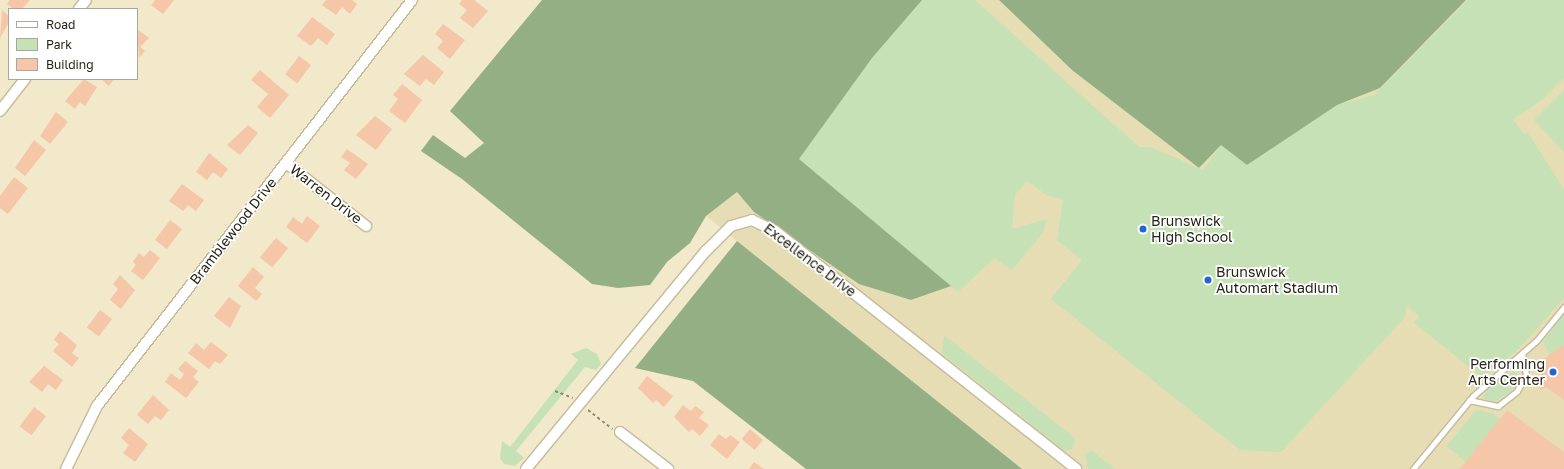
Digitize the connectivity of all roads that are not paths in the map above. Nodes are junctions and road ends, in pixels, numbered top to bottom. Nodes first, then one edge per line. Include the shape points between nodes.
1 (86, 0) edge
2 (412, 0) edge
3 (80, 8) edge
4 (24, 80) edge
5 (0, 111) edge
6 (286, 163) junction
7 (366, 226) dead end
8 (1564, 307) edge
9 (1522, 354) junction
10 (1469, 400) junction
11 (620, 432) dead end
12 (66, 469) edge
13 (526, 469) edge
14 (668, 469) edge
15 (1076, 469) edge
16 (1413, 469) edge

1 - 3 street
2 - 6 street, Bramblewood Drive
4 - 5 street
6 - 7 street, Warren Drive
6 - 12 street, Bramblewood Drive via 97,406
8 - 9 lane
9 - 10 lane
9 - 10 lane via 1526,374 1517,391 1498,406
10 - 16 lane
11 - 14 street
13 - 15 street, Excellence Drive via 706,251 732,226 752,220 775,231

